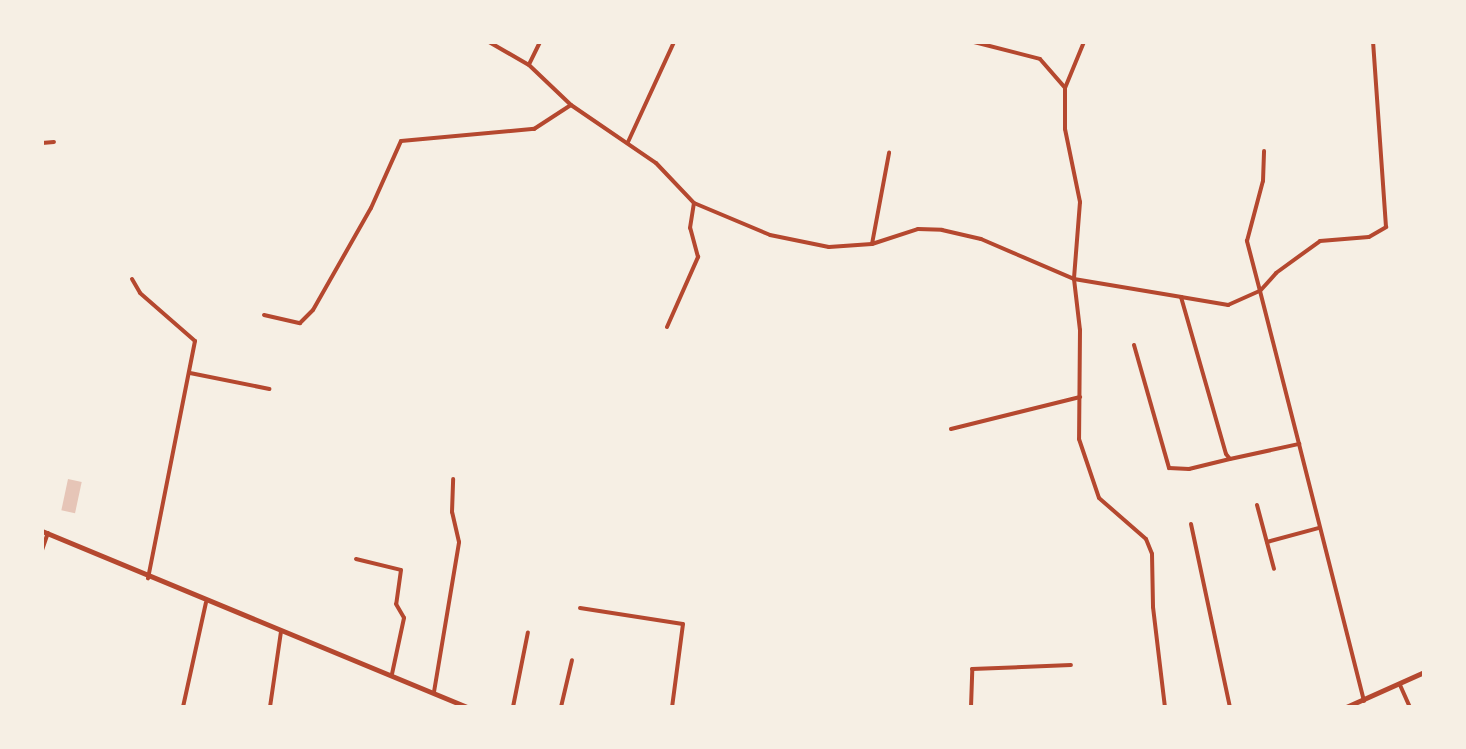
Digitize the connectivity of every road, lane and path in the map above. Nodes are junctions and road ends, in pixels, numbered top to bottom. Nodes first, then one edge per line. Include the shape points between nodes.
1 (489, 42) edge
2 (540, 42) edge
3 (674, 42) edge
4 (974, 42) edge
5 (1084, 42) edge
6 (1373, 42) edge
7 (529, 65) junction
8 (1065, 88) junction
9 (571, 105) junction
10 (54, 142) dead end
11 (628, 142) junction
12 (42, 143) edge
13 (1264, 151) dead end
14 (889, 153) dead end
15 (694, 203) junction
16 (872, 244) junction
17 (132, 279) dead end
18 (1074, 279) junction
19 (1260, 291) junction
20 (1181, 297) junction
21 (264, 315) dead end
22 (667, 327) dead end
23 (1134, 345) dead end
24 (190, 373) junction
25 (269, 389) dead end
26 (1080, 397) junction
27 (951, 429) dead end
28 (1299, 444) junction
29 (1230, 459) junction
30 (453, 479) dead end
31 (1257, 505) dead end
32 (1191, 524) dead end
33 (1319, 528) junction
34 (45, 532) edge
35 (1267, 542) junction
36 (42, 550) edge
37 (356, 559) dead end
38 (1274, 569) dead end
39 (148, 578) junction
40 (206, 602) junction
41 (580, 608) dead end
42 (281, 632) junction
43 (528, 632) dead end
44 (572, 660) dead end
45 (1071, 665) dead end
46 (1424, 672) edge
47 (392, 674) junction
48 (1400, 685) junction
49 (434, 692) junction
50 (1364, 701) junction
51 (183, 707) edge
52 (270, 707) edge
53 (467, 707) edge
54 (513, 707) edge
55 (561, 707) edge
56 (672, 707) edge
57 (971, 707) edge
58 (1165, 707) edge
59 (1230, 707) edge
60 (1346, 707) edge
61 (1410, 707) edge

1 - 7 street
2 - 7 street
3 - 11 street
4 - 8 street via 1040,59
5 - 8 street
6 - 19 street via 1386,227 1369,237 1320,241
7 - 9 street
8 - 18 street via 1065,129 1080,202
9 - 11 street via 601,130
9 - 21 street via 534,129 401,141 371,208 313,310 300,323
10 - 12 street
11 - 15 street
13 - 19 street via 1263,181 1247,241
14 - 16 street
15 - 16 street via 770,235 829,247
15 - 22 street via 690,228 698,257
16 - 18 street via 918,229 942,230 981,239
17 - 24 street via 140,293 194,338
18 - 20 street
18 - 26 street
19 - 20 street via 1228,305
19 - 28 street
20 - 29 street
23 - 29 street via 1169,468
24 - 25 street
24 - 39 street
26 - 27 street
26 - 58 street via 1079,439 1096,494 1146,539 1152,554
28 - 29 street
28 - 33 street
30 - 49 street via 452,512 459,542
31 - 35 street
32 - 59 street
33 - 35 street
33 - 50 street
34 - 36 street
34 - 39 main road
35 - 38 street
37 - 47 street via 401,570 396,604 404,618
39 - 40 main road
40 - 42 main road
40 - 51 street
41 - 56 street via 683,624
42 - 47 main road
42 - 52 street
43 - 54 street
44 - 55 street
45 - 57 street via 972,669
46 - 48 main road
47 - 49 main road
48 - 50 main road
48 - 61 street
49 - 53 main road
50 - 60 main road

